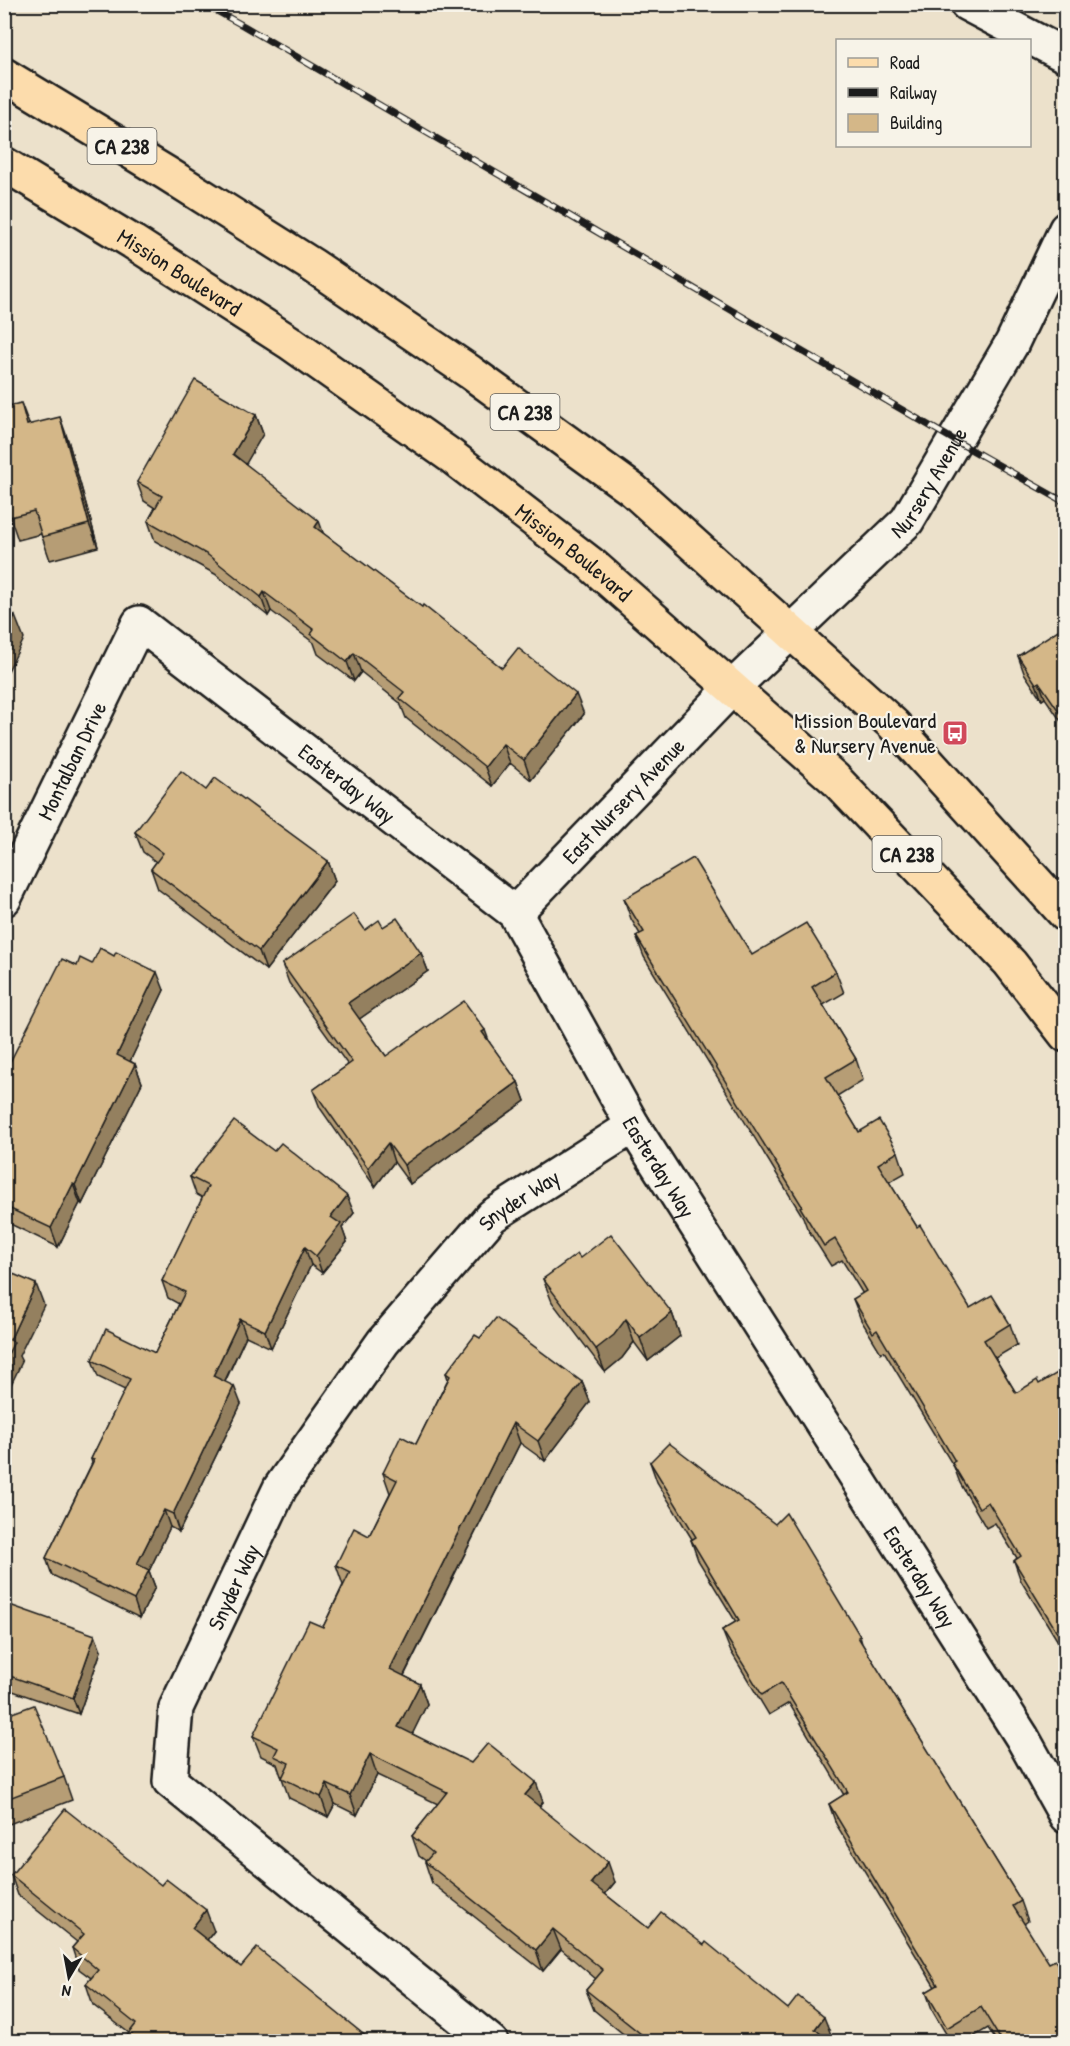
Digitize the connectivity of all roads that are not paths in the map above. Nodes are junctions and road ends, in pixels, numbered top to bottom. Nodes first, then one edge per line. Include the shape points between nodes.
1 (967, 4) edge
2 (1065, 56) edge
3 (4, 75) edge
4 (4, 164) edge
5 (1065, 230) edge
6 (139, 623) joint
7 (792, 632) junction
8 (732, 688) junction
9 (4, 899) edge
10 (515, 913) junction
11 (1065, 915) edge
12 (1065, 1035) edge
13 (633, 1125) junction
14 (1065, 1816) edge
15 (491, 2042) edge

1 - 2 street
3 - 7 main road, CA 238 via 312,265 470,372 633,490
4 - 8 main road, Mission Boulevard / CA 238 via 289,342 442,449 591,564
5 - 7 street, Nursery Avenue via 1012,343 907,521
6 - 9 street, Montalban Drive
6 - 10 street, Easterday Way
7 - 8 street, Nursery Avenue
7 - 11 main road, CA 238 via 893,724
8 - 10 street, East Nursery Avenue
8 - 12 main road, Mission Boulevard / CA 238 via 835,779 1010,963
10 - 13 street, Easterday Way
13 - 14 street, Easterday Way via 1022,1737
13 - 15 street, Snyder Way via 492,1216 383,1341 280,1488 176,1708 170,1781

